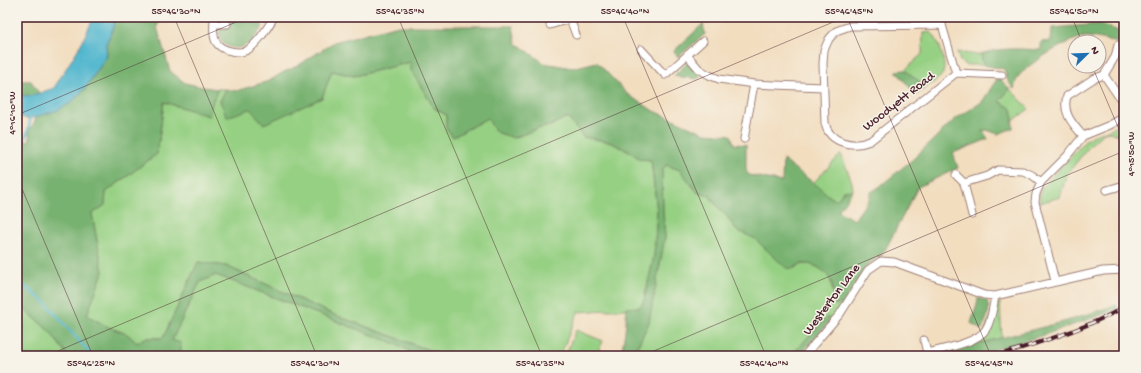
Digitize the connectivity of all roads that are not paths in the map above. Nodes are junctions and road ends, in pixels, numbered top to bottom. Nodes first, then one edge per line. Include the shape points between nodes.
1 (274, 17) edge
2 (943, 17) edge
3 (573, 18) edge
4 (214, 21) edge
5 (227, 24) dead end
6 (550, 25) dead end
7 (942, 25) junction
8 (576, 35) dead end
9 (703, 41) dead end
10 (1118, 45) dead end
11 (641, 49) dead end
12 (687, 55) junction
13 (956, 73) junction
14 (1002, 75) dead end
15 (1104, 75) junction
16 (754, 84) junction
17 (823, 87) junction
18 (1119, 97) dead end
19 (1124, 117) edge
20 (1083, 136) junction
21 (744, 139) dead end
22 (956, 175) dead end
23 (1041, 182) junction
24 (964, 183) junction
25 (1124, 185) edge
26 (1107, 190) dead end
27 (972, 214) dead end
28 (1124, 270) edge
29 (1055, 282) junction
30 (995, 296) junction
31 (924, 340) dead end
32 (804, 356) edge

1 - 4 street via 258,42 242,52 230,51 216,42
2 - 7 street
3 - 6 street
3 - 8 street
4 - 5 street
7 - 13 street
7 - 17 street, Woodyett Road via 850,26 836,31 824,50
9 - 12 street
10 - 15 street via 1115,57
11 - 12 street via 665,75
12 - 16 street via 709,75
13 - 14 street
13 - 17 street, Woodyett Road via 870,141 855,145 844,143 830,135 826,129
15 - 18 street
15 - 20 street via 1067,96 1065,106 1069,118
16 - 17 street
16 - 21 street
19 - 20 street
20 - 23 street
22 - 24 street
23 - 24 street via 1023,171 998,170
23 - 29 street via 1035,202
24 - 27 street
25 - 26 street
28 - 29 street via 1103,271
29 - 30 street
30 - 31 street via 989,324 981,335 961,345 927,353
30 - 32 street, Westerton Lane via 984,295 894,262 881,261 868,270 840,314

